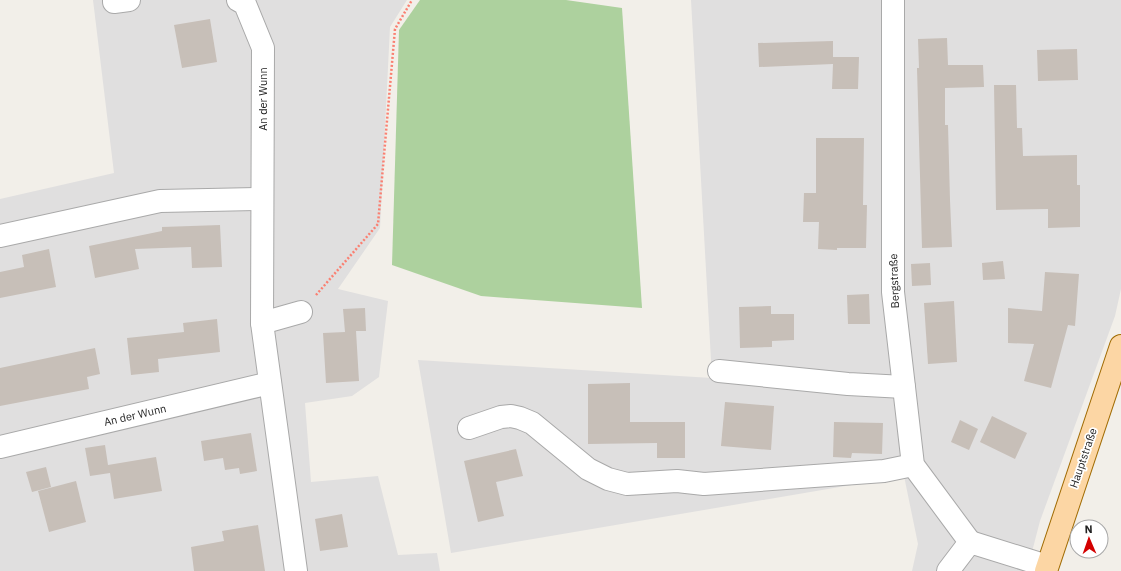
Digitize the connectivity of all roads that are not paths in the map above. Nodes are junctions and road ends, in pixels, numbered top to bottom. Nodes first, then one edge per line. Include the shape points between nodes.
1 (893, 0) edge
2 (244, 1) edge
3 (262, 199) junction
4 (0, 236) edge
5 (301, 312) road end
6 (262, 323) junction
7 (1121, 346) edge
8 (719, 371) dead end
9 (270, 383) junction
10 (904, 387) junction
11 (469, 428) dead end
12 (0, 448) edge
13 (913, 465) junction
14 (970, 542) junction
15 (1046, 569) edge
16 (296, 571) edge
17 (948, 571) edge

1 - 10 street, Bergstraße via 893,292
2 - 3 street, An der Wunn via 263,48
3 - 4 street via 160,201
3 - 6 street, An der Wunn
5 - 6 street
6 - 9 street, An der Wunn
7 - 15 main road, Hauptstraße
8 - 10 street
9 - 12 street, An der Wunn
9 - 16 street, An der Wunn
10 - 13 street, Bergstraße
11 - 13 street via 502,417 520,418 532,423 588,469 626,484 677,481 704,484 884,471
13 - 14 street, Bergstraße
14 - 15 street
14 - 17 street

